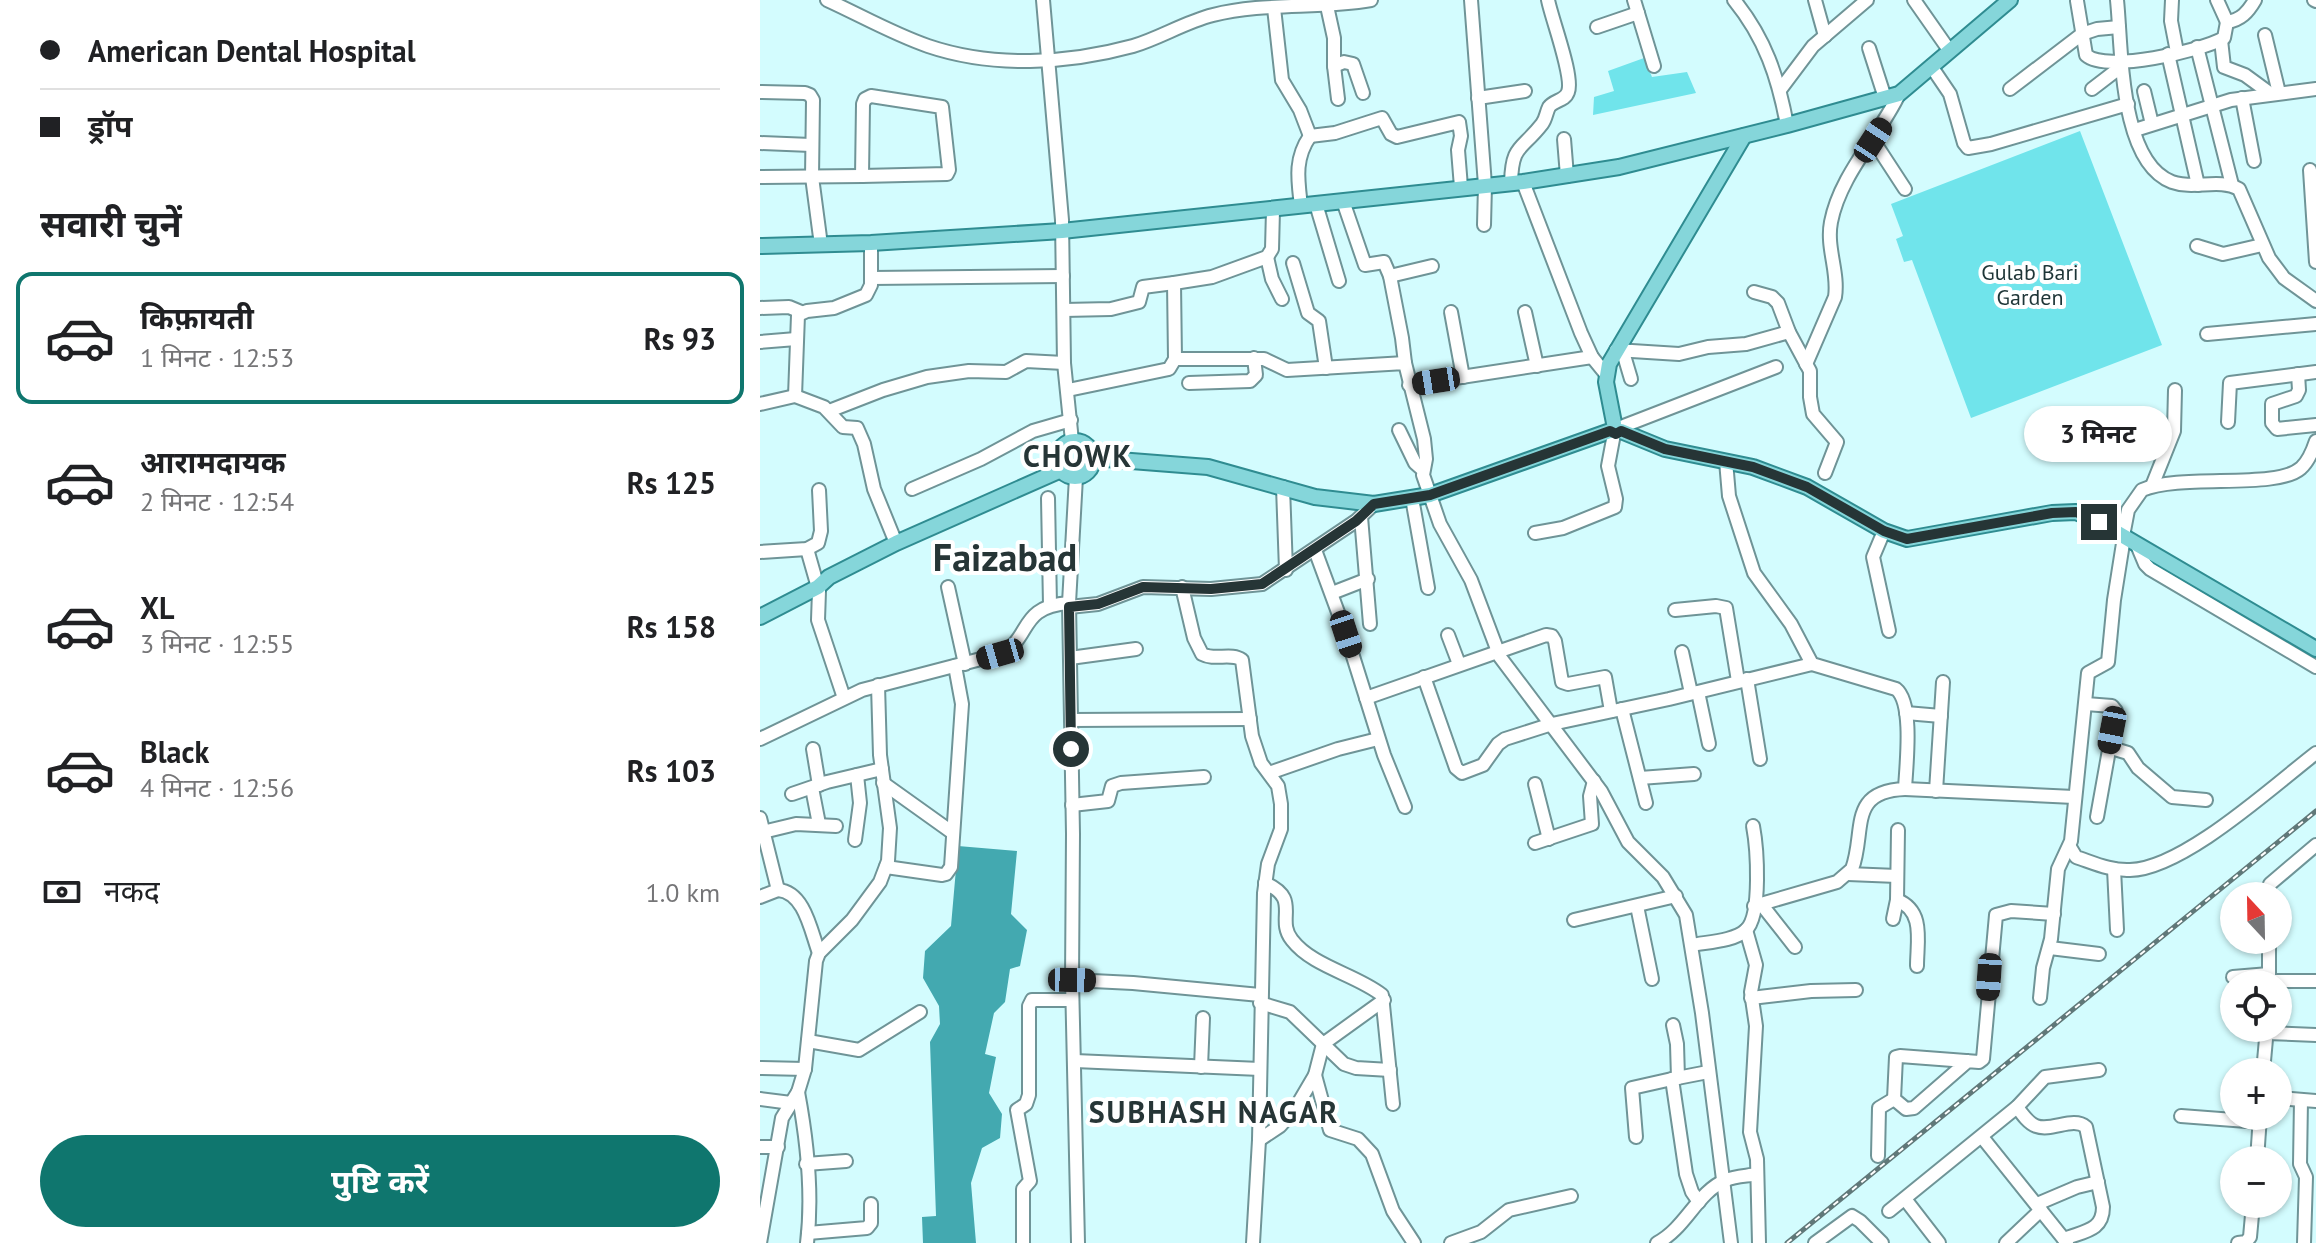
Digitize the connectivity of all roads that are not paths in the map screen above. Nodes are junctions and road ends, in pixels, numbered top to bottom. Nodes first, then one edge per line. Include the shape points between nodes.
1 (827, 0) edge
2 (1043, 0) edge
3 (1371, 0) edge
4 (1471, 0) edge
5 (1548, 0) edge
6 (1634, 0) edge
7 (1734, 0) edge
8 (1815, 0) edge
9 (1867, 0) edge
10 (1914, 0) edge
11 (2010, 0) edge
12 (2117, 0) edge
13 (2172, 0) edge
14 (2217, 0) edge
15 (2255, 0) edge
16 (2077, 1) edge
17 (842, 3) edge
18 (1231, 6) edge
19 (1327, 6) junction
20 (1274, 8) junction
21 (1638, 13) junction
22 (2227, 22) junction
23 (1597, 27) dead end
24 (2119, 27) junction
25 (2082, 34) junction
26 (2265, 35) dead end
27 (1825, 36) junction
28 (2221, 40) junction
29 (2197, 47) junction
30 (1869, 48) dead end
31 (1949, 50) junction
32 (2172, 53) junction
33 (1048, 62) junction
34 (2122, 63) junction
35 (1334, 66) junction
36 (1654, 66) dead end
37 (1931, 66) junction
38 (2010, 89) dead end
39 (2092, 89) dead end
40 (2316, 89) edge
41 (1780, 90) junction
42 (1525, 91) dead end
43 (2144, 91) dead end
44 (760, 92) edge
45 (1363, 93) dead end
46 (2275, 94) junction
47 (1892, 96) junction
48 (1478, 98) junction
49 (2242, 98) junction
50 (1338, 99) dead end
51 (2128, 104) junction
52 (2212, 106) junction
53 (2182, 115) junction
54 (2152, 124) junction
55 (1787, 125) junction
56 (2135, 130) junction
57 (1310, 136) junction
58 (1744, 136) junction
59 (1564, 139) dead end
60 (1873, 140) junction
61 (760, 143) edge
62 (811, 145) junction
63 (2254, 161) dead end
64 (2310, 170) dead end
65 (862, 176) junction
66 (1567, 176) junction
67 (760, 177) edge
68 (812, 177) junction
69 (1517, 182) junction
70 (1485, 185) junction
71 (2198, 185) junction
72 (2232, 185) junction
73 (1461, 187) junction
74 (1905, 189) dead end
75 (1343, 201) junction
76 (1308, 205) junction
77 (1273, 210) junction
78 (1484, 225) dead end
79 (1062, 231) junction
80 (871, 243) junction
81 (821, 245) junction
82 (2262, 245) junction
83 (760, 246) edge
84 (2197, 246) dead end
85 (1267, 257) junction
86 (2316, 262) edge
87 (1293, 263) dead end
88 (1432, 266) dead end
89 (1063, 276) junction
90 (1390, 276) junction
91 (871, 278) junction
92 (1339, 281) dead end
93 (1174, 283) junction
94 (1754, 292) dead end
95 (1282, 299) dead end
96 (2316, 301) edge
97 (760, 308) edge
98 (1064, 310) junction
99 (801, 312) junction
100 (1451, 312) dead end
101 (1525, 312) dead end
102 (2316, 324) edge
103 (1789, 332) junction
104 (2207, 334) dead end
105 (796, 339) junction
106 (760, 342) edge
107 (1620, 351) junction
108 (1592, 357) junction
109 (1254, 358) junction
110 (1175, 359) junction
111 (1064, 363) junction
112 (1405, 363) junction
113 (1806, 364) junction
114 (1537, 366) junction
115 (1776, 367) dead end
116 (1326, 368) junction
117 (2316, 372) edge
118 (1605, 373) junction
119 (2298, 374) junction
120 (1463, 377) junction
121 (1631, 379) dead end
122 (1189, 383) dead end
123 (1409, 385) junction
124 (1068, 390) junction
125 (2175, 390) dead end
126 (795, 396) junction
127 (760, 404) edge
128 (829, 411) junction
129 (1071, 420) junction
130 (2228, 422) dead end
131 (2316, 425) edge
132 (1616, 429) junction
133 (1399, 430) dead end
134 (1072, 441) junction
135 (2316, 441) edge
136 (1093, 458) junction
137 (1726, 461) junction
138 (1061, 470) junction
139 (1423, 470) junction
140 (1825, 473) dead end
141 (1076, 477) junction
142 (2152, 486) junction
143 (1283, 487) junction
144 (912, 489) dead end
145 (819, 490) dead end
146 (1430, 495) junction
147 (1048, 498) dead end
148 (1412, 498) junction
149 (1374, 504) junction
150 (1361, 517) junction
151 (1884, 531) junction
152 (1535, 533) dead end
153 (2128, 539) junction
154 (896, 543) junction
155 (807, 549) junction
156 (1315, 550) junction
157 (760, 552) edge
158 (1286, 570) junction
159 (1368, 579) junction
160 (820, 581) junction
161 (948, 587) dead end
162 (1182, 587) junction
163 (1428, 588) dead end
164 (1332, 593) junction
165 (1050, 605) junction
166 (1069, 605) junction
167 (760, 608) edge
168 (1675, 610) dead end
169 (760, 617) edge
170 (1370, 624) dead end
171 (1889, 631) dead end
172 (1448, 635) dead end
173 (1136, 649) dead end
174 (2316, 649) edge
175 (1497, 650) junction
176 (1682, 652) dead end
177 (1070, 658) junction
178 (1459, 664) junction
179 (1812, 664) junction
180 (960, 665) junction
181 (2316, 667) edge
182 (1424, 677) junction
183 (1743, 680) junction
184 (1943, 682) dead end
185 (878, 685) junction
186 (1695, 692) junction
187 (844, 698) junction
188 (1366, 698) junction
189 (2086, 704) junction
190 (1617, 710) junction
191 (1906, 713) junction
192 (1941, 716) junction
193 (1250, 719) junction
194 (1071, 720) junction
195 (1552, 724) junction
196 (760, 739) edge
197 (1378, 739) junction
198 (1709, 744) dead end
199 (2108, 747) junction
200 (813, 749) dead end
201 (2316, 753) edge
202 (1760, 759) dead end
203 (1269, 773) junction
204 (1694, 774) dead end
205 (857, 775) junction
206 (882, 776) junction
207 (1204, 777) dead end
208 (1640, 778) junction
209 (1594, 781) junction
210 (1535, 784) dead end
211 (816, 786) junction
212 (1905, 789) junction
213 (1936, 791) junction
214 (792, 794) dead end
215 (2074, 797) junction
216 (2206, 800) dead end
217 (1646, 803) dead end
218 (1072, 805) junction
219 (1405, 807) dead end
220 (2097, 817) dead end
221 (819, 824) junction
222 (762, 825) edge
223 (836, 826) dead end
224 (1753, 826) dead end
225 (1898, 830) dead end
226 (953, 833) junction
227 (1549, 839) junction
228 (855, 840) dead end
229 (1535, 843) dead end
230 (2316, 845) edge
231 (2070, 847) junction
232 (765, 862) edge
233 (886, 867) junction
234 (2114, 869) junction
235 (1848, 874) junction
236 (1897, 876) junction
237 (2272, 882) edge
238 (1265, 883) junction
239 (778, 890) junction
240 (1676, 896) junction
241 (760, 897) edge
242 (1897, 900) junction
243 (1758, 905) junction
244 (1637, 906) junction
245 (2054, 914) junction
246 (1893, 919) dead end
247 (1574, 920) dead end
248 (1746, 930) junction
249 (2117, 930) dead end
250 (1692, 945) junction
251 (1795, 947) dead end
252 (2050, 948) junction
253 (819, 953) junction
254 (2099, 954) dead end
255 (1917, 966) dead end
256 (1652, 979) dead end
257 (1072, 980) junction
258 (2292, 980) edge
259 (2316, 981) edge
260 (1856, 990) dead end
261 (1751, 998) junction
262 (2040, 998) dead end
263 (1260, 999) junction
264 (1072, 1000) junction
265 (1384, 1000) junction
266 (920, 1012) dead end
267 (1203, 1018) dead end
268 (1673, 1025) dead end
269 (2292, 1033) edge
270 (2316, 1035) edge
271 (808, 1041) junction
272 (1323, 1044) junction
273 (1075, 1061) junction
274 (1968, 1061) junction
275 (1201, 1067) junction
276 (760, 1068) edge
277 (805, 1069) junction
278 (1260, 1069) junction
279 (1390, 1070) junction
280 (2099, 1070) dead end
281 (1708, 1072) junction
282 (1315, 1075) junction
283 (1675, 1079) junction
284 (794, 1098) junction
285 (760, 1099) edge
286 (1894, 1099) junction
287 (2292, 1099) edge
288 (2301, 1100) junction
289 (2316, 1101) edge
290 (1393, 1104) dead end
291 (2017, 1107) junction
292 (2181, 1116) dead end
293 (2220, 1117) edge
294 (1636, 1137) dead end
295 (1982, 1137) junction
296 (1259, 1140) junction
297 (760, 1147) edge
298 (778, 1147) junction
299 (1878, 1156) dead end
300 (846, 1161) dead end
301 (806, 1164) junction
302 (1757, 1174) junction
303 (1723, 1181) junction
304 (2098, 1182) junction
305 (1571, 1196) dead end
306 (1905, 1199) junction
307 (1699, 1202) junction
308 (871, 1204) dead end
309 (2039, 1207) junction
310 (1889, 1211) dead end
311 (2252, 1218) edge
312 (808, 1238) edge
313 (2066, 1241) edge
314 (760, 1243) edge
315 (1023, 1243) edge
316 (1078, 1243) edge
317 (1253, 1243) edge
318 (1414, 1243) edge
319 (1451, 1243) edge
320 (1657, 1243) edge
321 (1731, 1243) edge
322 (1759, 1243) edge
323 (1815, 1243) edge
324 (1882, 1243) edge
325 (1939, 1243) edge
326 (2006, 1243) edge
327 (2238, 1243) edge
328 (2304, 1243) edge

1 - 17 street
2 - 33 street
3 - 19 street
4 - 48 street
5 - 69 street via 1569,87 1516,151
6 - 21 street
7 - 41 street via 1763,41
8 - 27 street
9 - 27 street
10 - 31 street
11 - 31 main road
12 - 24 street
13 - 32 street
14 - 22 street
15 - 22 street via 2245,15
16 - 25 street
17 - 33 street via 924,45 968,57
18 - 20 street
18 - 33 street via 1133,46
19 - 20 street
19 - 35 street
20 - 57 street via 1282,80
21 - 23 street
21 - 36 street
22 - 28 street
24 - 25 street
24 - 34 street
25 - 34 street via 2089,58
25 - 38 street
26 - 46 street
27 - 41 street
28 - 29 street
28 - 46 street via 2224,67
29 - 32 street
29 - 52 street
30 - 47 street
31 - 37 main road
32 - 34 street
32 - 53 street
33 - 79 street
34 - 39 street
34 - 51 street
35 - 45 street via 1353,64
35 - 50 street
37 - 47 main road
37 - 51 street via 1950,94 1968,148
40 - 46 street
41 - 55 street
42 - 48 street
43 - 54 street
44 - 62 street via 810,95
46 - 49 street
47 - 55 main road
47 - 60 street
48 - 70 street
49 - 52 street
49 - 63 street
51 - 56 street
52 - 53 street
52 - 72 street
53 - 54 street
53 - 71 street
54 - 56 street
55 - 58 main road
56 - 71 street via 2143,154 2159,174 2177,184
57 - 73 street via 1380,118 1397,137 1459,122
57 - 76 street via 1298,162
58 - 66 main road
58 - 107 main road
59 - 66 street
60 - 74 street
60 - 113 street via 1833,214 1830,239 1837,287
61 - 62 street
62 - 68 street
64 - 86 street
65 - 65 street via 947,174 942,107 865,99
65 - 68 street
66 - 69 main road
67 - 68 street
68 - 81 street
69 - 70 main road
69 - 108 street
70 - 73 main road
70 - 78 street
71 - 72 street
72 - 82 street via 2242,193
73 - 75 main road
75 - 76 main road
75 - 90 street via 1365,265 1384,262
76 - 77 main road
76 - 92 street
77 - 79 main road
77 - 85 street
79 - 80 main road
79 - 89 street
80 - 81 main road
80 - 91 street
81 - 83 main road
82 - 84 street via 2223,254
82 - 96 street via 2284,278
85 - 93 street via 1212,277
85 - 95 street
87 - 116 street via 1308,313 1319,321
88 - 90 street
89 - 91 street
89 - 98 street
90 - 112 street
91 - 99 street via 866,295 834,308
93 - 98 street via 1143,287 1139,302 1124,307
93 - 110 street
94 - 103 street via 1775,299
97 - 99 street
98 - 111 street
99 - 105 street
100 - 120 street
101 - 114 street
102 - 104 street
103 - 107 street via 1686,353
103 - 113 street
105 - 106 street
105 - 126 street
107 - 118 main road
107 - 121 street
108 - 114 street
108 - 118 street
109 - 110 street
109 - 116 street via 1287,370
109 - 122 street via 1256,375 1250,381
110 - 124 street via 1162,372
111 - 124 street
111 - 128 street via 1026,361 1006,372 927,377
112 - 116 street
112 - 123 street
113 - 140 street via 1812,376 1813,414 1837,442
114 - 120 street
115 - 132 street
117 - 119 street
118 - 132 main road
119 - 130 street via 2230,383
119 - 131 street via 2296,396 2272,404 2272,423 2277,429
120 - 123 street
123 - 139 street via 1424,439
124 - 129 street
125 - 142 street via 2174,431
126 - 127 street
126 - 128 street
128 - 154 street via 843,427 859,431
129 - 134 street
129 - 144 street via 1033,431
132 - 137 main road via 1665,449
132 - 146 main road
132 - 152 street via 1608,466 1615,507
133 - 139 street
134 - 136 main road via 1088,446
134 - 138 main road via 1058,452
135 - 142 street via 2302,468 2283,477
136 - 141 main road via 1089,471
136 - 143 main road via 1208,467
137 - 151 main road via 1807,487
137 - 179 street via 1729,496 1754,573
138 - 141 main road
138 - 154 main road
139 - 146 street
141 - 166 street
142 - 153 street via 2142,490 2128,510
143 - 149 main road via 1334,501
143 - 158 street
145 - 155 street via 820,538
146 - 148 main road
146 - 175 street
147 - 165 street
148 - 149 main road
148 - 163 street
149 - 150 street
150 - 156 street
150 - 159 street
151 - 153 main road via 1907,539 2076,512
151 - 171 street via 1873,557
153 - 174 main road
153 - 181 street via 2150,569
153 - 189 street via 2114,600 2108,662 2088,673
154 - 160 main road
155 - 157 street
155 - 160 street
156 - 158 street
156 - 164 street
158 - 162 street via 1253,587
159 - 164 street
159 - 170 street
160 - 167 main road
160 - 169 main road
160 - 187 street via 818,620
161 - 180 street
162 - 166 street via 1143,587 1098,604
162 - 193 street via 1202,654 1242,660
164 - 188 street
165 - 166 street
165 - 180 street via 1036,613 1007,651
166 - 177 street
168 - 183 street via 1726,608
172 - 178 street
173 - 177 street
175 - 178 street
175 - 190 street via 1552,636 1562,682 1605,677
175 - 195 street
176 - 186 street
177 - 194 street
178 - 182 street
179 - 183 street
179 - 191 street via 1896,689
180 - 185 street
180 - 226 street
182 - 188 street
182 - 195 street via 1458,772 1483,765 1505,739
183 - 186 street
183 - 202 street
184 - 192 street
185 - 187 street
185 - 206 street
186 - 190 street
186 - 198 street
187 - 196 street
188 - 197 street
189 - 199 street via 2115,708
189 - 215 street
190 - 195 street
190 - 208 street
191 - 192 street
191 - 212 street
192 - 213 street
193 - 194 street
193 - 203 street via 1256,751
194 - 218 street
195 - 209 street
197 - 203 street
197 - 219 street
199 - 216 street via 2128,753 2172,797
199 - 220 street
200 - 211 street
201 - 234 street via 2172,860 2146,869
203 - 238 street via 1280,792 1281,816
204 - 208 street
205 - 206 street
205 - 211 street
205 - 228 street
206 - 226 street
206 - 233 street via 890,828
207 - 218 street via 1121,783 1112,786 1108,801
208 - 217 street
209 - 227 street via 1592,824
209 - 240 street via 1628,842
210 - 227 street
211 - 214 street
211 - 221 street
212 - 213 street
212 - 235 street via 1884,791 1868,803
213 - 215 street
215 - 231 street
218 - 257 street
221 - 222 street
221 - 223 street
222 - 232 street
224 - 243 street
225 - 236 street
226 - 233 street via 946,874
227 - 229 street
230 - 237 street
231 - 234 street via 2076,857
231 - 245 street via 2059,863
232 - 239 street
233 - 253 street via 852,920
234 - 249 street
235 - 236 street
235 - 243 street
236 - 242 street
238 - 263 street
238 - 265 street via 1284,898 1286,928 1293,941
239 - 241 street
239 - 253 street via 789,892 801,906
240 - 244 street
240 - 250 street
242 - 246 street
242 - 255 street via 1909,906 1917,920
243 - 248 street
243 - 251 street
244 - 247 street
244 - 256 street
245 - 252 street
245 - 274 street via 1996,915 1983,1059
248 - 250 street
248 - 261 street via 1756,965
250 - 281 street
252 - 254 street
252 - 262 street
253 - 271 street
257 - 263 street
257 - 264 street
258 - 259 street
260 - 261 street
261 - 302 street via 1756,1026 1750,1132
263 - 272 street via 1290,1012
263 - 278 street
264 - 273 street
264 - 315 street via 1035,999 1029,1006 1029,1095 1017,1115 1030,1176 1022,1195
265 - 272 street
265 - 279 street
266 - 271 street via 859,1050
267 - 275 street
268 - 283 street
269 - 270 street
271 - 277 street
272 - 279 street via 1350,1067
272 - 282 street
273 - 275 street
273 - 316 street
274 - 286 street via 1914,1108 1906,1109
274 - 286 street via 1896,1057
275 - 278 street
276 - 277 street
277 - 284 street
278 - 296 street
279 - 290 street
280 - 291 street via 2045,1077
281 - 283 street
281 - 303 street
282 - 296 street via 1286,1120
282 - 318 street via 1330,1130 1358,1139 1372,1154 1393,1211
283 - 294 street via 1632,1088
283 - 307 street via 1686,1174
284 - 285 street
284 - 298 street via 782,1118
284 - 301 street
286 - 299 street via 1879,1108
287 - 288 street
288 - 289 street
288 - 328 street
291 - 295 street
291 - 304 street via 2040,1127 2085,1124
292 - 293 street
295 - 306 street
295 - 309 street
296 - 317 street
297 - 298 street
298 - 314 street
300 - 301 street
301 - 312 street
302 - 303 street
302 - 322 street
303 - 307 street
303 - 321 street
304 - 309 street
304 - 313 street via 2102,1222
305 - 319 street via 1509,1210 1481,1232
306 - 310 street
306 - 325 street
307 - 320 street via 1674,1233
308 - 312 street via 867,1228
309 - 313 street
309 - 326 street
311 - 327 street via 2250,1237
323 - 324 street via 1852,1216

